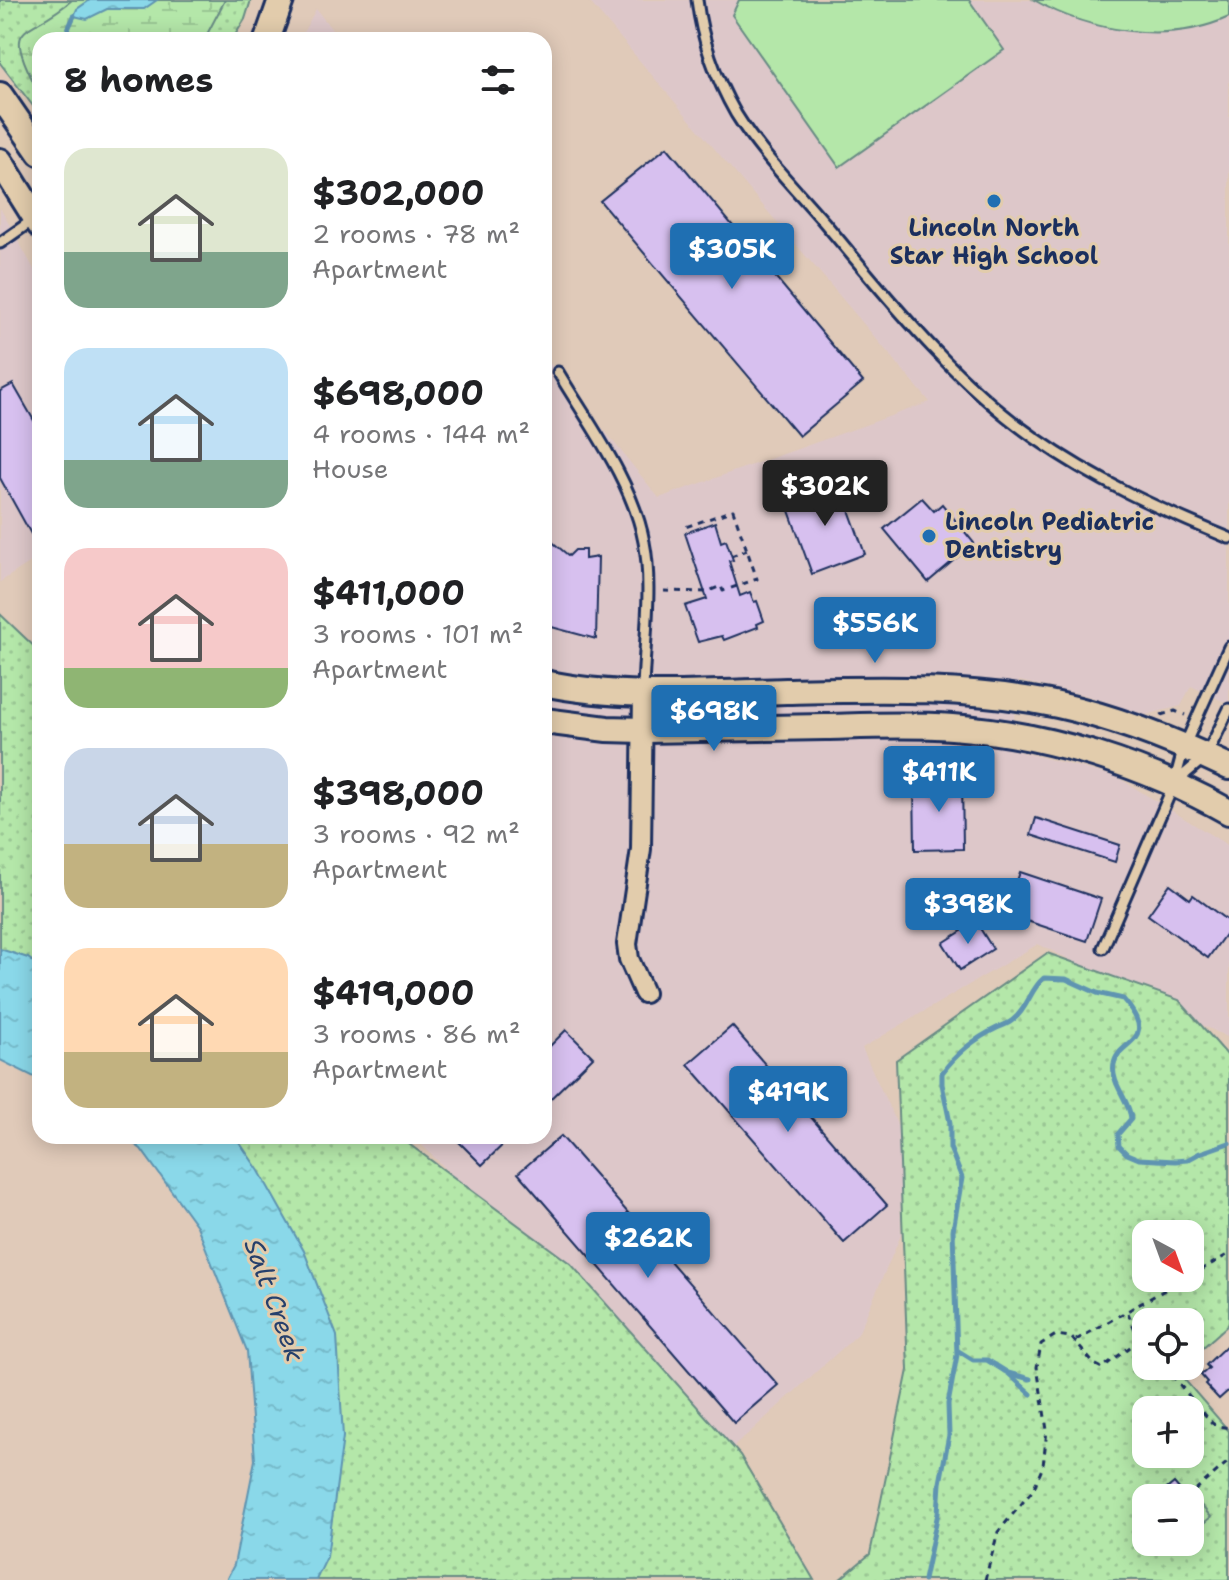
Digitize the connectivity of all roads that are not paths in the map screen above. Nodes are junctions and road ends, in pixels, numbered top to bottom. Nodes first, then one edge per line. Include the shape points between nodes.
1 (281, 0) edge
2 (697, 0) edge
3 (270, 32) edge
4 (0, 95) edge
5 (32, 141) edge
6 (0, 161) edge
7 (32, 209) edge
8 (32, 223) edge
9 (0, 243) edge
10 (558, 372) dead end
11 (1229, 538) edge
12 (1229, 647) edge
13 (552, 684) edge
14 (643, 693) junction
15 (1229, 709) edge
16 (552, 722) edge
17 (643, 730) junction
18 (1195, 752) junction
19 (1229, 767) edge
20 (1174, 784) junction
21 (1229, 812) edge
22 (1103, 948) dead end
23 (644, 993) dead end

1 - 3 main road
2 - 11 lane via 709,54 738,116 936,352 1007,417 1068,460 1141,500
4 - 5 main road
6 - 7 main road
8 - 9 lane
10 - 14 lane via 625,485 642,532 647,570
12 - 18 lane
13 - 14 main road
14 - 17 street
14 - 18 main road via 958,692 1058,705
15 - 18 lane
16 - 17 main road
17 - 20 main road via 954,727 1050,743
17 - 23 street via 641,849 627,944
18 - 19 main road
18 - 20 lane
18 - 20 lane
20 - 21 main road
20 - 22 lane

